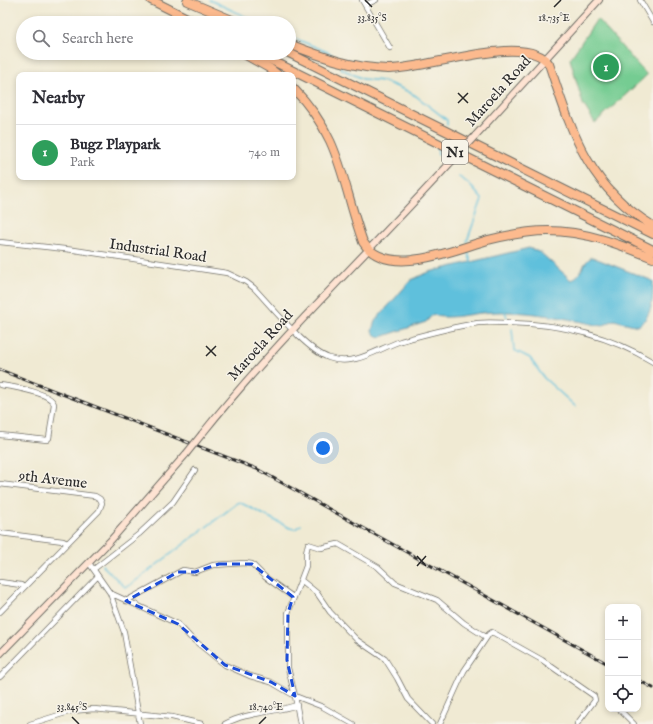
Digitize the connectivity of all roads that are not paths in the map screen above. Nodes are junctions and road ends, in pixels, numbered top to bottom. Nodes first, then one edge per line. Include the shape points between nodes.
1 (149, 0) edge
2 (376, 0) edge
3 (599, 0) edge
4 (640, 0) edge
5 (185, 1) edge
6 (364, 2) edge
7 (177, 16) edge
8 (182, 16) edge
9 (216, 16) edge
10 (222, 16) edge
11 (653, 22) edge
12 (296, 47) edge
13 (390, 48) dead end
14 (296, 56) edge
15 (546, 58) junction
16 (255, 60) edge
17 (271, 60) edge
18 (275, 72) edge
19 (295, 72) edge
20 (296, 72) edge
21 (296, 92) edge
22 (653, 226) edge
23 (653, 234) edge
24 (0, 242) edge
25 (368, 250) junction
26 (653, 250) edge
27 (653, 258) edge
28 (292, 329) junction
29 (653, 362) edge
30 (0, 386) edge
31 (0, 435) edge
32 (195, 470) dead end
33 (0, 484) edge
34 (0, 533) edge
35 (67, 543) junction
36 (89, 563) junction
37 (94, 569) junction
38 (98, 576) junction
39 (301, 580) junction
40 (0, 582) edge
41 (24, 587) junction
42 (110, 593) junction
43 (293, 597) junction
44 (126, 601) junction
45 (0, 612) edge
46 (486, 637) junction
47 (0, 654) edge
48 (0, 677) edge
49 (295, 696) junction
50 (297, 705) junction
51 (138, 712) junction
52 (622, 712) edge
53 (229, 723) edge
54 (30, 724) edge
55 (140, 724) edge
56 (202, 724) edge
57 (300, 724) edge
58 (353, 724) edge
59 (432, 724) edge
60 (440, 724) edge
61 (577, 724) edge
62 (634, 724) edge

1 - 7 highway
1 - 8 highway
2 - 6 street
3 - 15 street, Maroela Road
4 - 11 street
5 - 9 highway
5 - 10 highway
6 - 13 street
12 - 15 highway via 338,62 388,69 408,69 504,50 529,52
14 - 23 highway, N1
15 - 22 highway via 572,132 588,164 612,194
15 - 25 street, Maroela Road, bridge
16 - 18 highway
17 - 19 highway, N1
20 - 26 highway, N1
21 - 25 highway via 332,142 341,164 361,236
24 - 28 street, Industrial Road via 222,271 246,282
25 - 27 highway via 392,258 418,260 518,233 549,231 596,237
25 - 28 street, Maroela Road
28 - 29 street, Industrial Road via 318,353 336,360 356,360 399,342 479,323 544,325 589,334 625,347
28 - 36 street, Maroela Road, bridge via 241,385 134,516
30 - 31 street via 18,388 49,398 54,404 48,439 45,441
32 - 37 street via 173,502 139,534
33 - 35 street, 9th Avenue via 95,496 101,501 100,509
34 - 35 street
35 - 41 street
36 - 37 street
36 - 47 street, Maroela Road
37 - 38 street
38 - 42 street
38 - 48 street
39 - 43 street
39 - 46 street via 306,566 308,544 321,548 338,544 378,567 396,583 437,600 464,623
39 - 59 street via 317,593 330,612 354,636 384,660 408,699
40 - 41 street
41 - 45 street
42 - 44 street
42 - 51 street via 126,640
43 - 44 street via 252,564 245,563 213,565 195,572 183,570
43 - 49 street via 288,613 287,660
44 - 49 street via 178,624 225,665 271,682
46 - 60 street via 464,671
46 - 61 street via 490,633 496,633 542,660 594,696 595,700
49 - 50 street
49 - 58 street via 323,707
50 - 53 street via 279,711 239,717
50 - 57 street
51 - 54 street via 78,710
51 - 55 street
51 - 56 street
52 - 62 street

